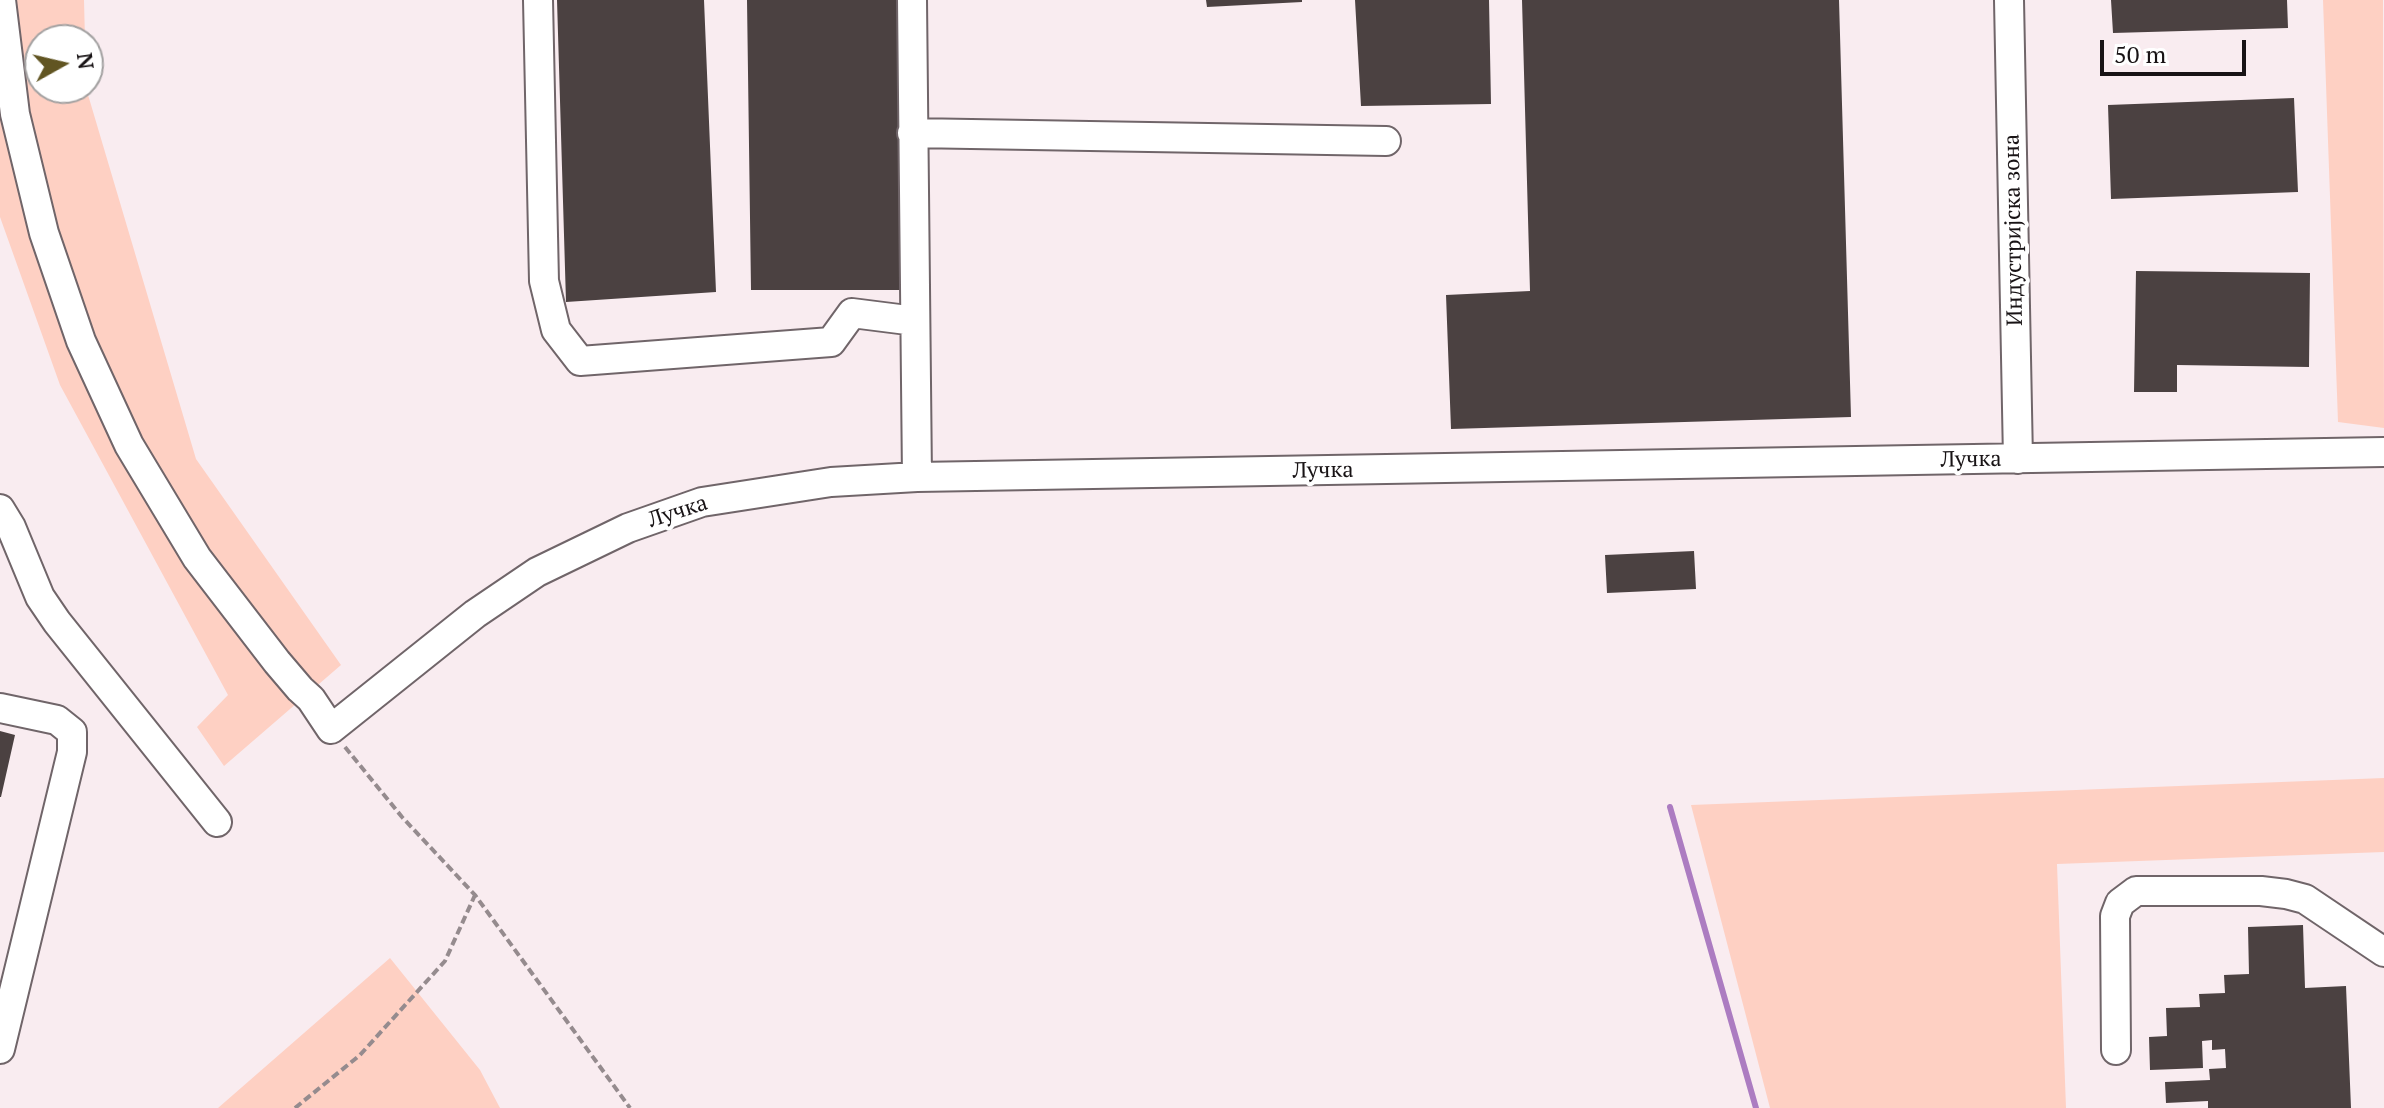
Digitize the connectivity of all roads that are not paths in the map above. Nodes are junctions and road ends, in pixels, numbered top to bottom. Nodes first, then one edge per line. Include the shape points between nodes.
1 (1, 0) edge
2 (538, 0) edge
3 (912, 0) edge
4 (2009, 0) edge
5 (912, 133) junction
6 (1386, 141) dead end
7 (915, 321) junction
8 (2384, 452) edge
9 (2018, 459) junction
10 (917, 477) junction
11 (0, 509) edge
12 (0, 708) edge
13 (217, 822) dead end
14 (2384, 952) edge
15 (0, 1049) edge
16 (2116, 1050) dead end

1 - 10 street, Лучка via 15,114 44,233 81,341 129,445 197,558 331,729 475,614 537,572 628,528 702,502 831,482
2 - 7 street via 544,281 556,330 580,361 831,342 852,313
3 - 5 street
4 - 9 street, Индустријска зона
5 - 6 street
5 - 7 street
7 - 10 street
8 - 9 street, Лучка
9 - 10 street, Лучка
11 - 13 street via 57,622
12 - 15 street via 57,720 72,732 72,752
14 - 16 street via 2305,899 2286,894 2136,891 2120,903 2115,916

